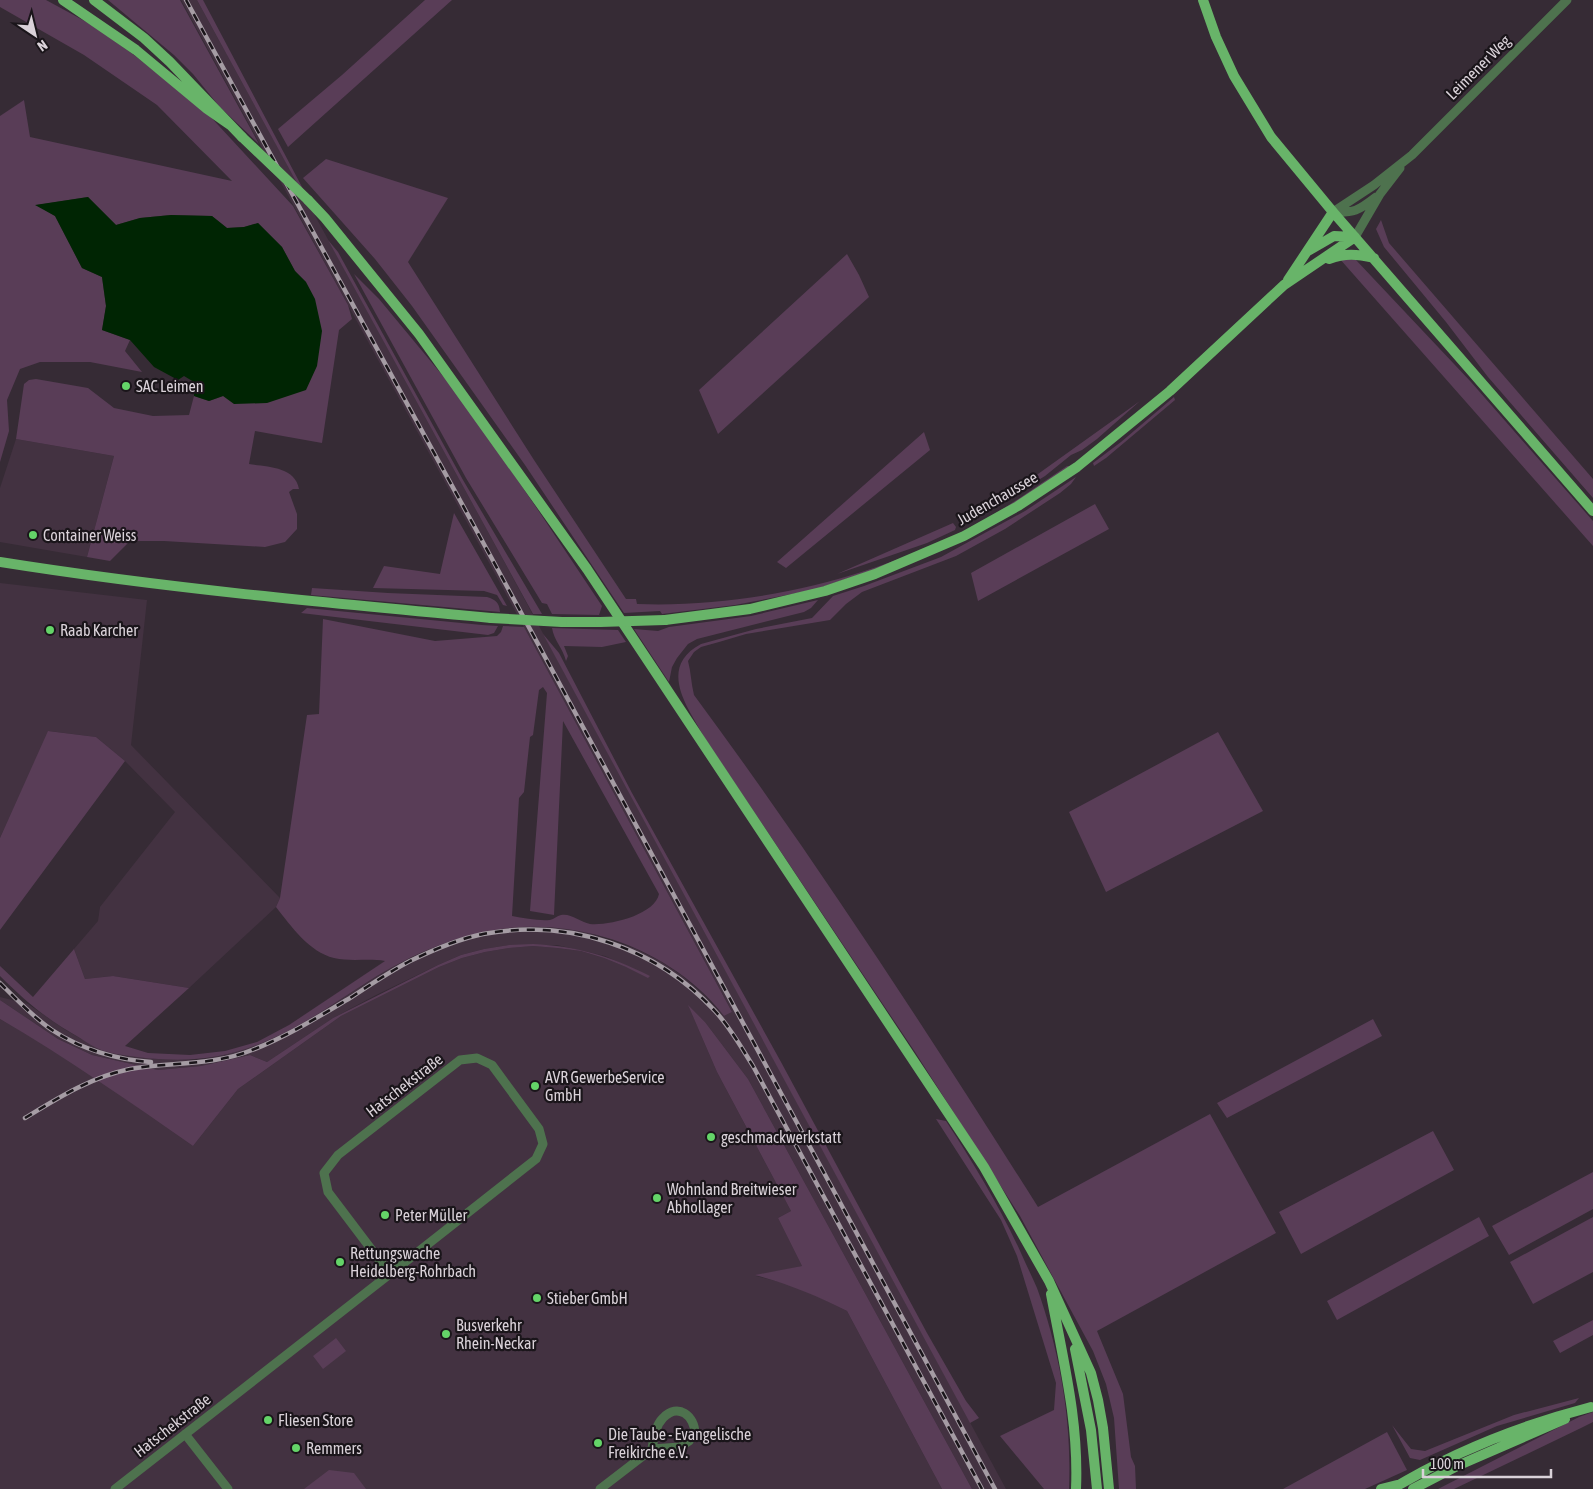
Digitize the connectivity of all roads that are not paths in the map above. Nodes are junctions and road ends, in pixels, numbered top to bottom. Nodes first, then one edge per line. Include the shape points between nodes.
1 (63, 0) edge
2 (94, 0) edge
3 (103, 0) edge
4 (1203, 0) edge
5 (1566, 0) edge
6 (108, 10) junction
7 (230, 124) junction
8 (1412, 155) junction
9 (1380, 194) junction
10 (1333, 212) junction
11 (1355, 237) junction
12 (1306, 252) junction
13 (1374, 258) junction
14 (1315, 264) junction
15 (1284, 285) junction
16 (1593, 511) edge
17 (0, 562) edge
18 (390, 1274) junction
19 (1048, 1280) junction
20 (1072, 1333) junction
21 (1592, 1406) edge
22 (185, 1434) junction
23 (652, 1449) junction
24 (1422, 1484) edge
25 (1403, 1486) edge
26 (115, 1489) edge
27 (228, 1489) edge
28 (600, 1489) edge
29 (1076, 1489) edge
30 (1097, 1489) edge
31 (1109, 1489) edge
32 (1381, 1489) edge

1 - 7 main road via 136,50
2 - 6 main road
3 - 6 main road
4 - 10 main road via 1234,76 1257,115
5 - 8 street, Leimener Weg
6 - 7 main road via 197,87
7 - 19 main road, bridge via 325,218 419,334 587,569 984,1167
8 - 9 street, Leimener Weg
8 - 10 street, Leimener Weg
9 - 10 street via 1350,213
9 - 11 street, Leimener Weg
10 - 11 main road
10 - 12 main road, Judenchaussee
11 - 12 main road via 1334,236
11 - 13 main road
11 - 14 main road, Judenchaussee
12 - 15 main road, Judenchaussee
13 - 14 main road via 1341,254
13 - 16 main road
14 - 15 main road, Judenchaussee
15 - 17 main road, Judenchaussee, bridge via 1170,391 1077,467 1018,506 964,536 875,574 824,591 750,608 664,620 562,622 491,618 275,598
18 - 18 street, Hatschekstraße via 536,1159 543,1144 539,1129 492,1065 477,1058 460,1060 338,1155 324,1172 328,1192
18 - 22 street, Hatschekstraße
19 - 20 main road
19 - 29 main road via 1073,1413
20 - 30 main road via 1087,1403
20 - 31 main road via 1091,1372 1098,1400
21 - 24 main road
21 - 24 main road via 1543,1420 1463,1452
22 - 26 street, Hatschekstraße
22 - 27 street
23 - 23 street via 680,1447 688,1441 695,1434 695,1425 690,1417 675,1412 664,1416
23 - 28 street
24 - 25 main road
25 - 32 main road

